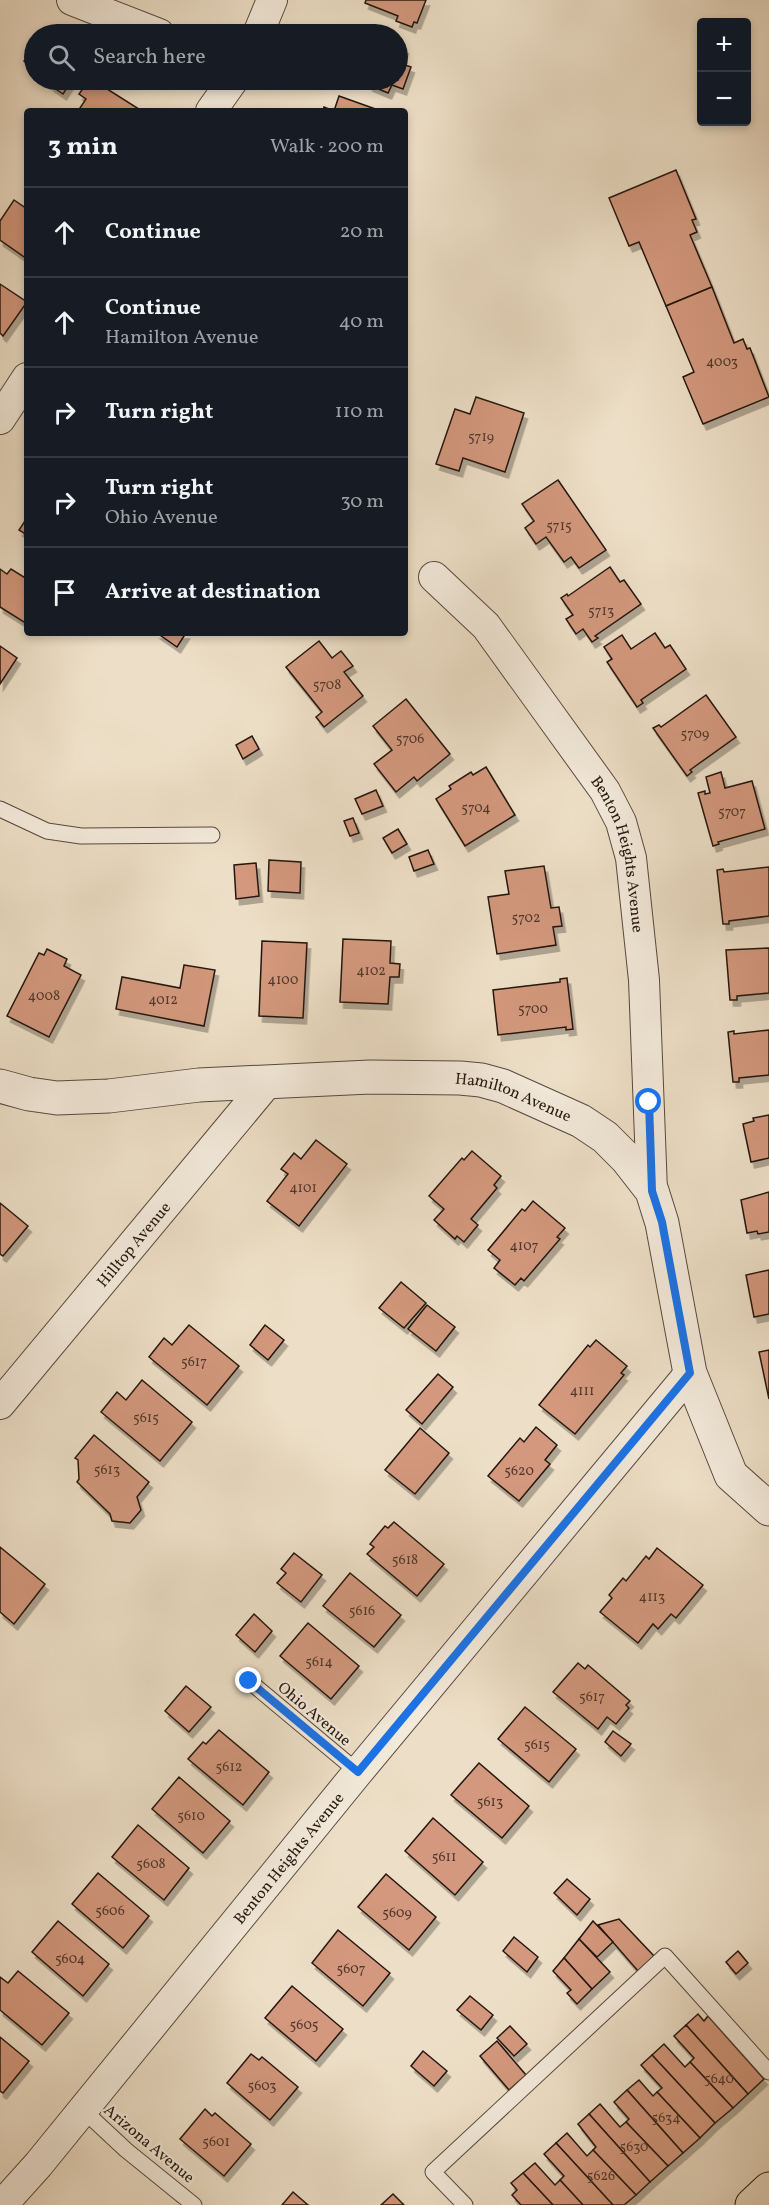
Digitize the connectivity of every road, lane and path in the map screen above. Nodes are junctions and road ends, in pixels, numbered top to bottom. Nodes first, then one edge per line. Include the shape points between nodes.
1 (72, 0) edge
2 (272, 0) edge
3 (133, 24) edge
4 (262, 24) edge
5 (226, 90) edge
6 (213, 108) edge
7 (24, 383) edge
8 (0, 419) edge
9 (434, 577) dead end
10 (0, 809) edge
11 (212, 835) dead end
12 (267, 1083) junction
13 (0, 1086) edge
14 (652, 1191) junction
15 (690, 1373) junction
16 (0, 1404) edge
17 (769, 1509) edge
18 (249, 1681) dead end
19 (358, 1772) junction
20 (769, 2072) edge
21 (82, 2109) junction
22 (769, 2189) edge
23 (2, 2205) edge
24 (194, 2205) edge
25 (465, 2205) edge
26 (752, 2205) edge

1 - 3 street
2 - 4 street
5 - 6 street
7 - 8 street
9 - 14 street, Benton Heights Avenue via 486,626 605,791 621,822 631,858 644,980
10 - 11 lane via 47,831 81,836
12 - 13 street, Hamilton Avenue via 57,1098
12 - 14 street, Hamilton Avenue via 370,1077 460,1078 492,1083 581,1121 627,1159
12 - 16 street, Hilltop Avenue
14 - 15 street, Hamilton Avenue via 662,1222
15 - 17 street, Hamilton Avenue via 731,1475
15 - 19 street, Benton Heights Avenue
18 - 19 lane, Ohio Avenue
19 - 21 street, Benton Heights Avenue
20 - 25 lane via 665,1956 433,2172
21 - 23 street, Benton Heights Avenue
21 - 24 lane, Arizona Avenue
22 - 26 main road

